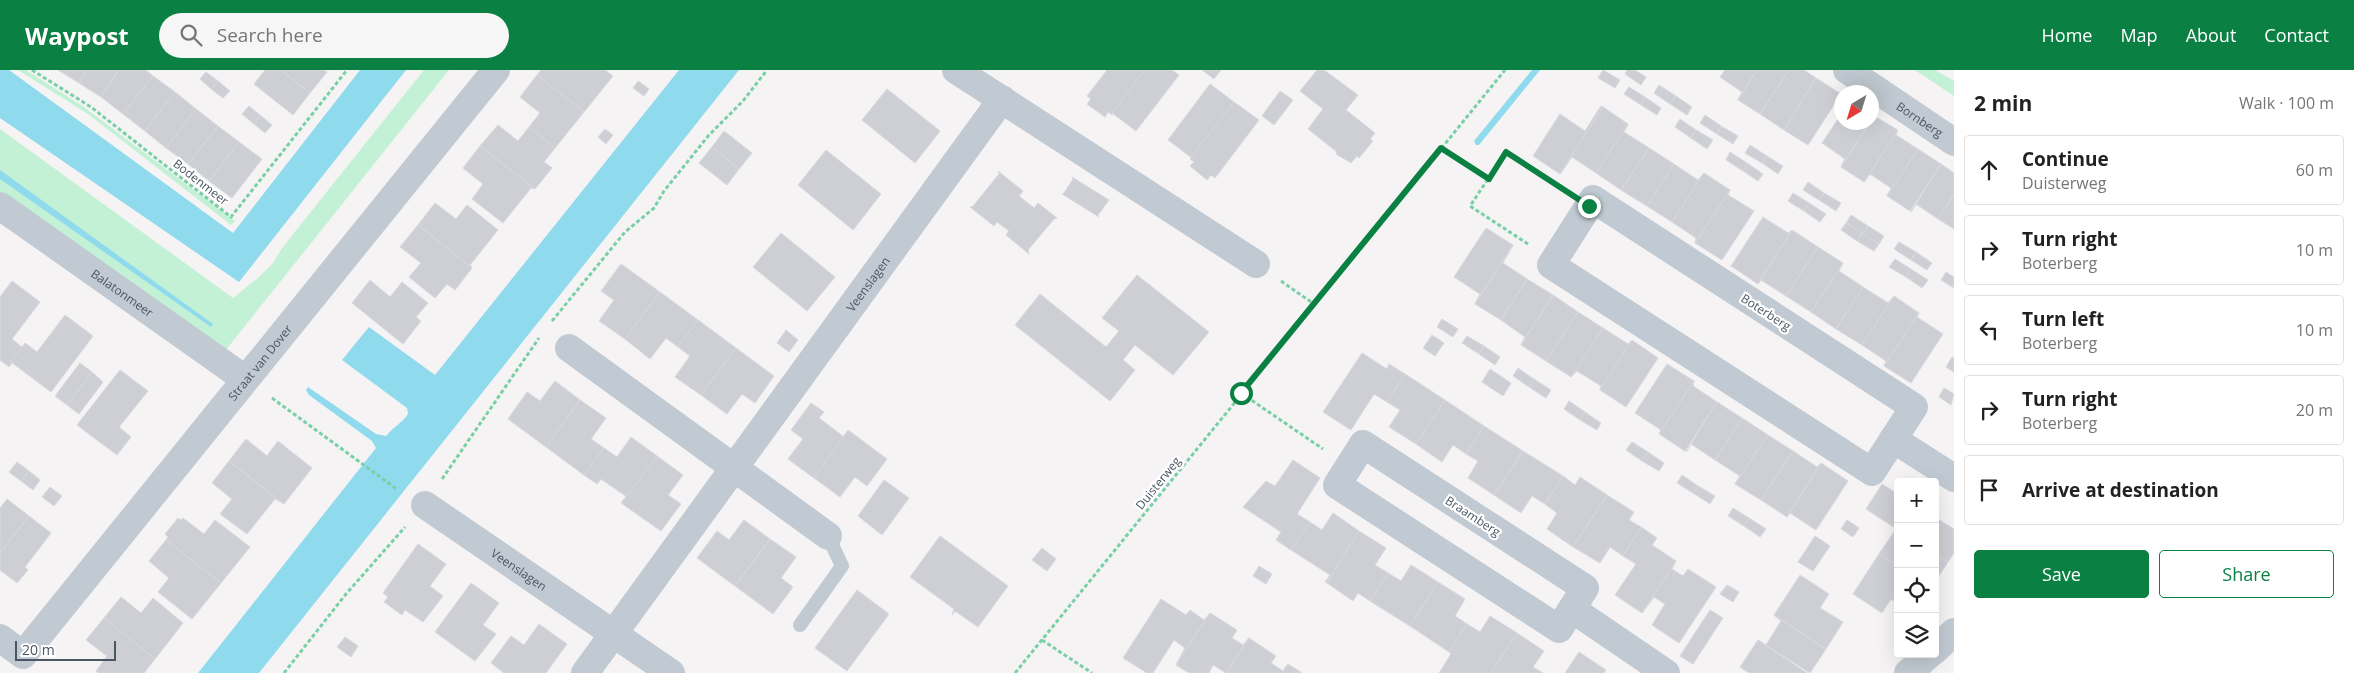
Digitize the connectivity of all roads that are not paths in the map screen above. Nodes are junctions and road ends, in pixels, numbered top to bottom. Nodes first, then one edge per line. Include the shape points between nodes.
1 (496, 70) edge
2 (956, 70) edge
3 (1857, 73) edge
4 (1002, 99) junction
5 (1954, 142) edge
6 (0, 206) edge
7 (1256, 264) road end
8 (569, 348) dead end
9 (245, 379) junction
10 (1893, 439) junction
11 (734, 467) junction
12 (1954, 478) edge
13 (424, 505) road end
14 (828, 536) joint
15 (1572, 609) junction
16 (800, 625) dead end
17 (1954, 632) edge
18 (615, 633) junction
19 (0, 638) edge
20 (1939, 646) edge
21 (1925, 658) edge
22 (585, 673) edge
23 (671, 673) edge
24 (1666, 673) edge
25 (1908, 673) edge

1 - 9 street, Straat van Dover
2 - 4 street
3 - 5 street, Bornberg
4 - 7 street
4 - 11 street, Veenslagen
6 - 9 street, Balatonmeer
8 - 11 street
9 - 19 street, Straat van Dover via 23,655
10 - 10 street, Boterberg via 1914,407 1593,200 1551,265 1872,472
10 - 12 street
11 - 14 street
11 - 18 street, Veenslagen
13 - 18 street, Veenslagen
14 - 16 lane via 842,566
15 - 15 street, Braamberg via 1585,588 1363,444 1337,485 1559,629
15 - 24 street
17 - 20 street
18 - 22 street, Veenslagen
18 - 23 street, Veenslagen
21 - 25 street

